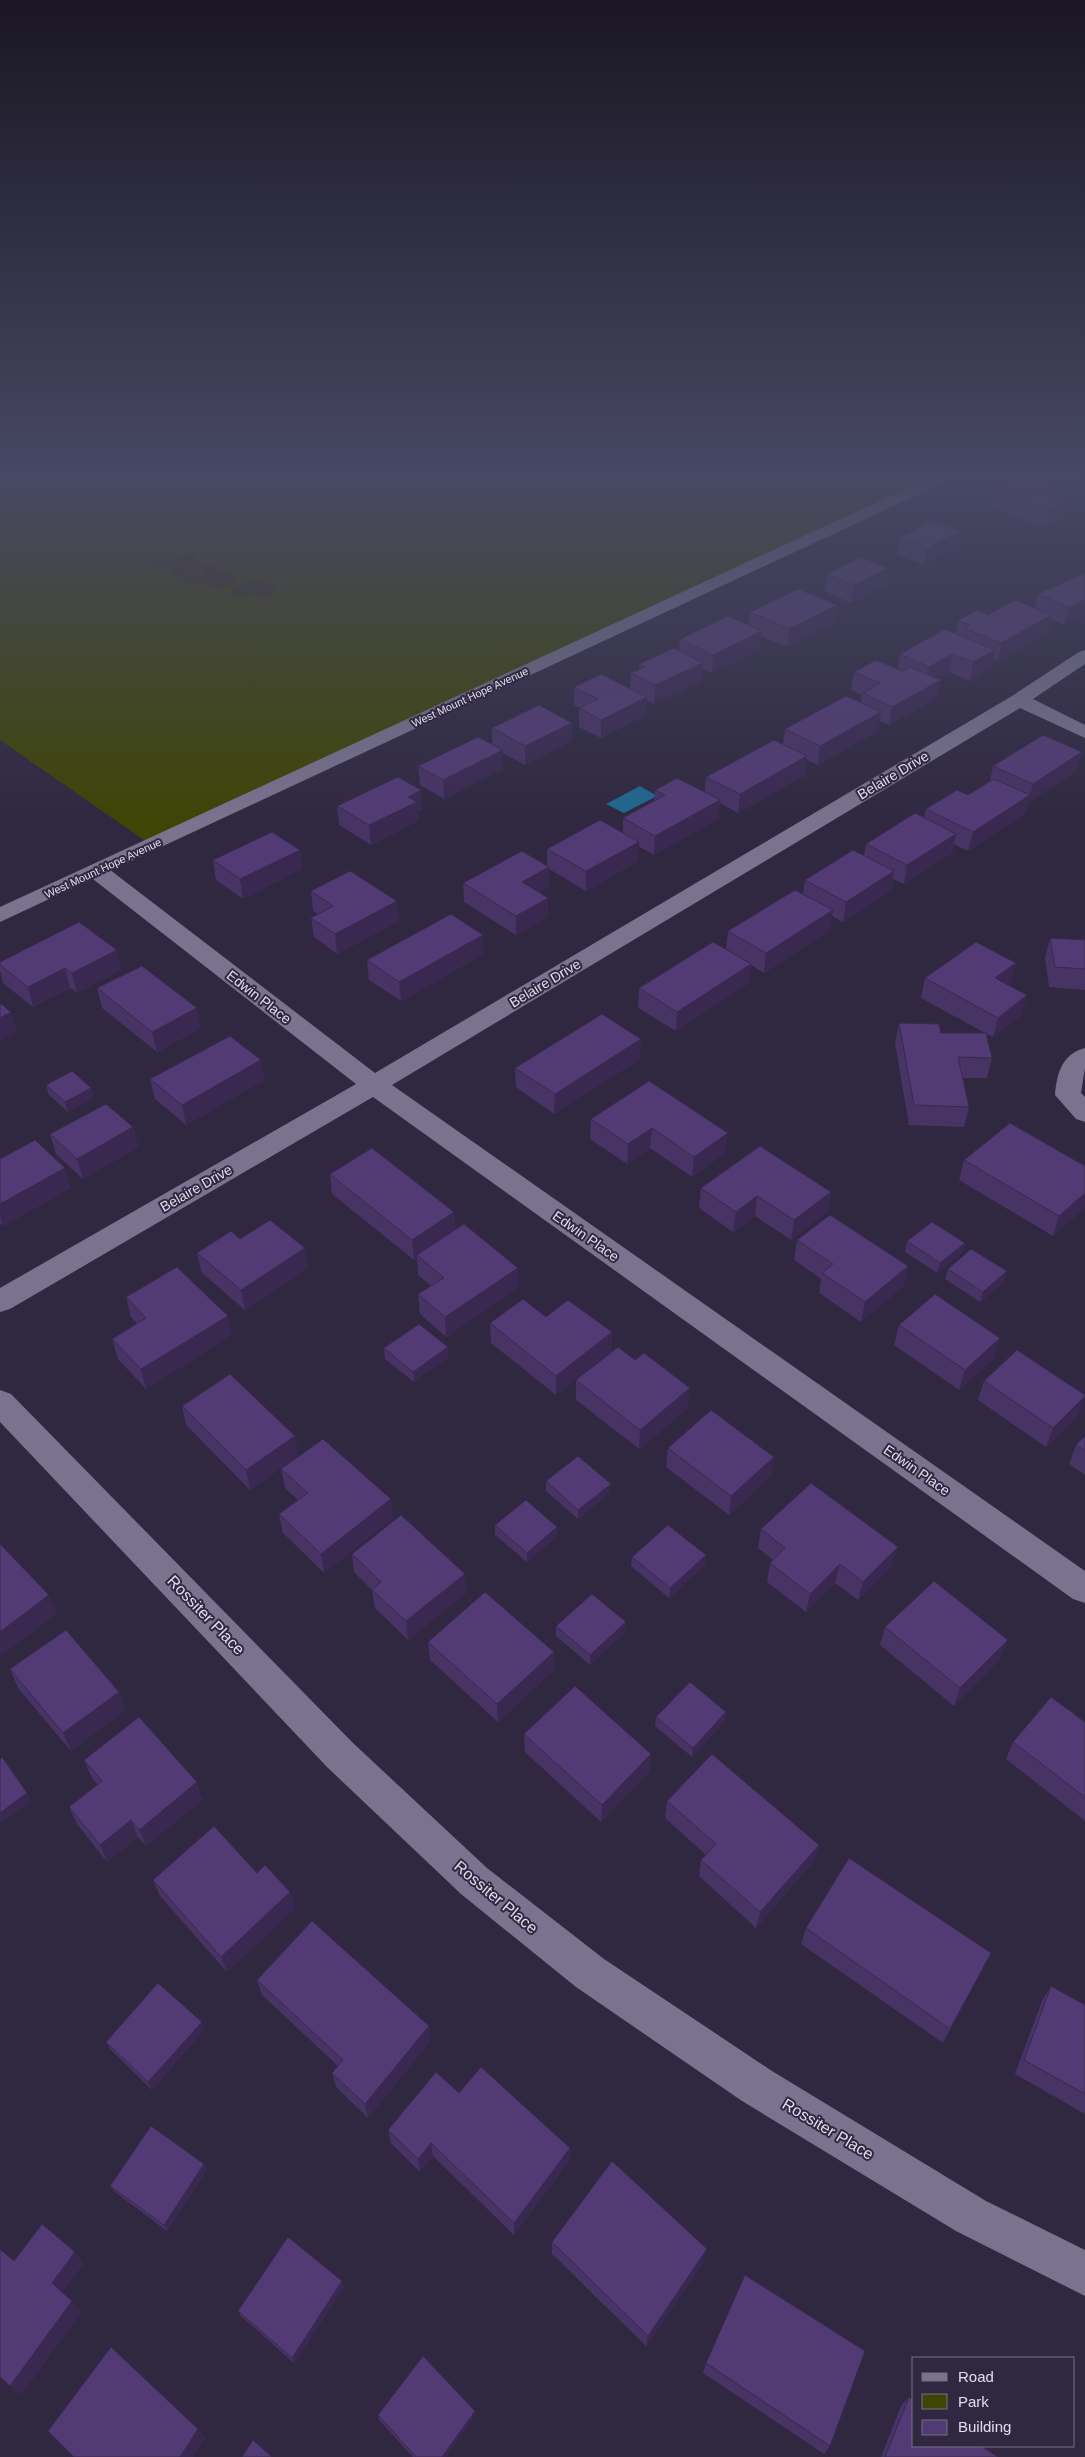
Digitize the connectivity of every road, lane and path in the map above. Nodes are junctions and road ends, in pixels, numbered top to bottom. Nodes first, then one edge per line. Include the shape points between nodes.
1 (693, 594) edge
2 (1085, 656) edge
3 (1019, 700) junction
4 (1085, 732) edge
5 (97, 870) junction
6 (0, 915) edge
7 (1085, 1056) edge
8 (374, 1085) junction
9 (1085, 1113) edge
10 (0, 1301) edge
11 (0, 1402) edge
12 (1085, 1589) edge
13 (1085, 2274) edge

1 - 5 street, West Mount Hope Avenue
2 - 3 street, Belaire Drive
3 - 4 street
3 - 8 street, Belaire Drive
5 - 6 street, West Mount Hope Avenue
5 - 8 street, Edwin Place
7 - 9 street via 1079,1058 1070,1074 1068,1096
8 - 10 street, Belaire Drive
8 - 12 street, Edwin Place
11 - 13 street, Rossiter Place via 340,1755 482,1887 590,1973 757,2086 971,2216

